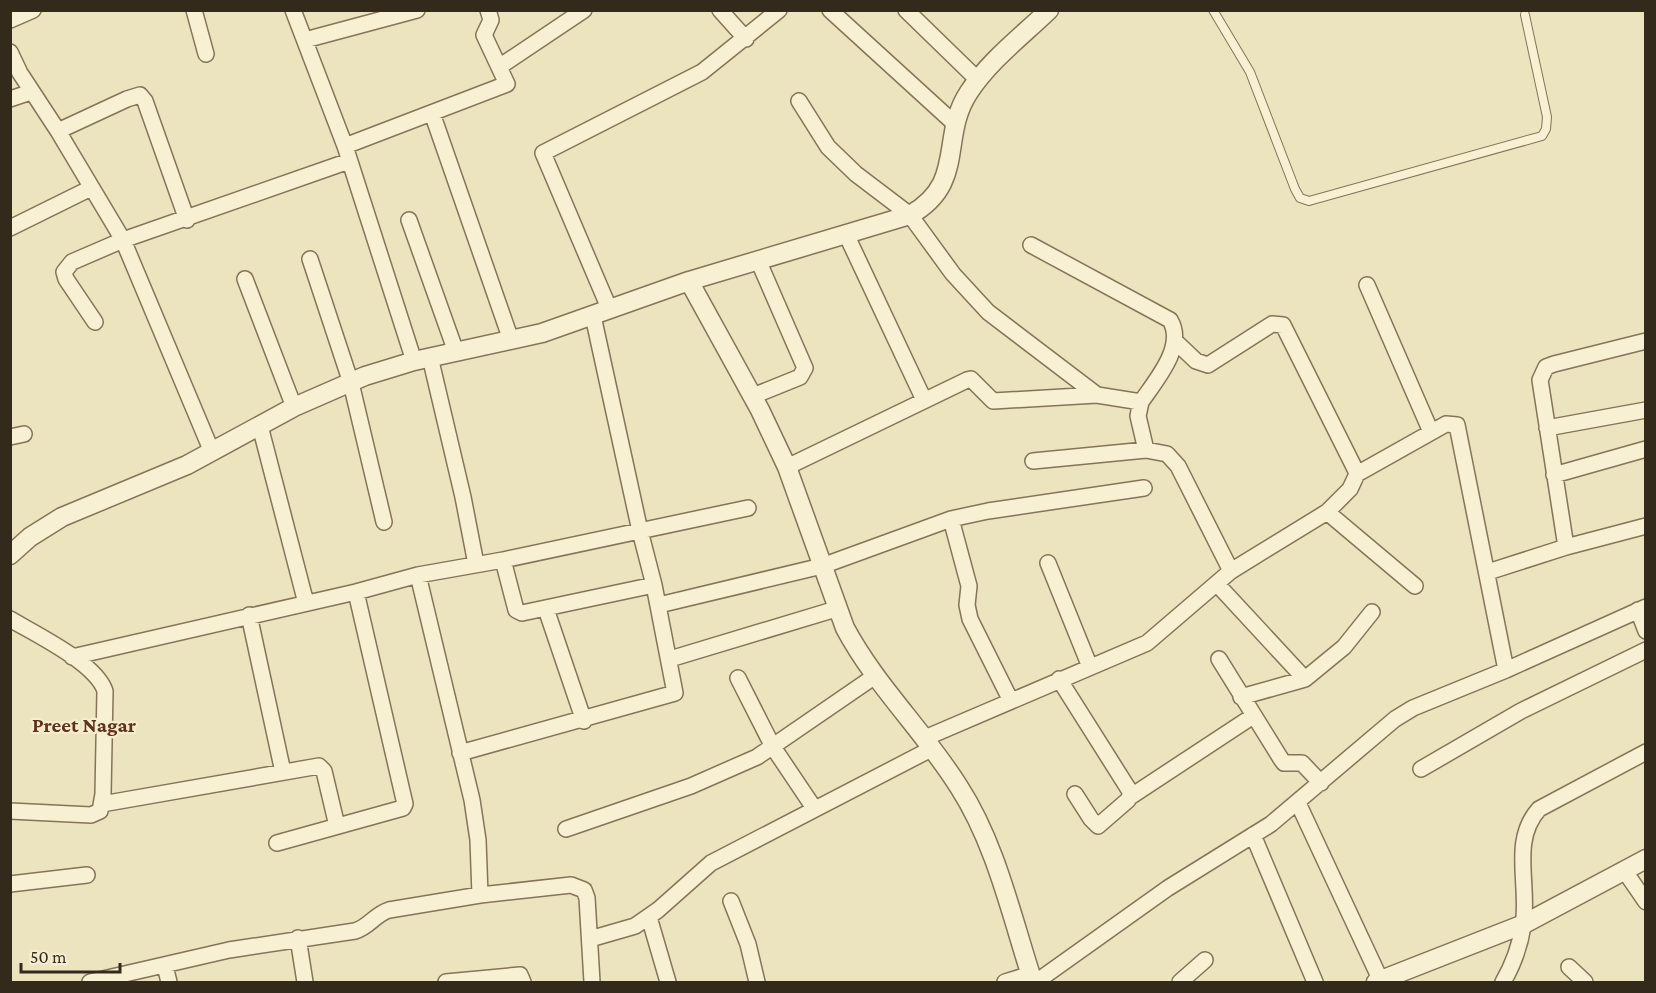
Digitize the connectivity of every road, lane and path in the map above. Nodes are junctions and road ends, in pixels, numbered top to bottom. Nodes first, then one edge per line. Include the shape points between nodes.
1 (33, 10) edge
2 (194, 10) edge
3 (293, 10) edge
4 (417, 10) edge
5 (488, 10) edge
6 (584, 10) edge
7 (720, 10) edge
8 (779, 10) edge
9 (830, 10) edge
10 (906, 10) edge
11 (1049, 10) edge
12 (1213, 10) edge
13 (1525, 15) dead end
14 (10, 20) edge
15 (746, 39) junction
16 (305, 40) junction
17 (10, 52) edge
18 (206, 54) dead end
19 (499, 67) junction
20 (978, 80) junction
21 (31, 92) junction
22 (10, 99) edge
23 (799, 101) dead end
24 (432, 113) junction
25 (955, 124) junction
26 (58, 131) junction
27 (345, 146) junction
28 (349, 161) junction
29 (90, 188) junction
30 (910, 215) junction
31 (187, 220) junction
32 (409, 220) dead end
33 (10, 228) edge
34 (846, 234) junction
35 (123, 240) junction
36 (1031, 244) dead end
37 (310, 259) dead end
38 (758, 260) junction
39 (245, 279) dead end
40 (689, 281) junction
41 (1367, 285) dead end
42 (601, 312) junction
43 (95, 322) dead end
44 (511, 340) junction
45 (1646, 341) edge
46 (1176, 342) junction
47 (456, 352) junction
48 (422, 359) junction
49 (351, 382) junction
50 (1097, 395) junction
51 (753, 396) junction
52 (924, 400) junction
53 (1141, 402) junction
54 (294, 408) junction
55 (1646, 410) edge
56 (260, 426) junction
57 (1547, 429) junction
58 (1431, 432) junction
59 (1646, 449) edge
60 (1146, 450) junction
61 (212, 452) junction
62 (1033, 460) dead end
63 (788, 467) junction
64 (1554, 475) junction
65 (1356, 477) junction
66 (1144, 488) dead end
67 (748, 508) dead end
68 (1327, 512) junction
69 (951, 519) junction
70 (384, 522) dead end
71 (1646, 526) edge
72 (640, 531) junction
73 (1566, 547) junction
74 (10, 555) edge
75 (503, 560) junction
76 (1048, 563) dead end
77 (476, 564) junction
78 (822, 566) junction
79 (1231, 571) junction
80 (1488, 572) junction
81 (418, 575) junction
82 (1217, 584) junction
83 (654, 585) junction
84 (1415, 586) dead end
85 (356, 592) junction
86 (306, 603) junction
87 (659, 605) junction
88 (546, 609) junction
89 (836, 609) junction
90 (1642, 609) edge
91 (1372, 612) dead end
92 (249, 615) junction
93 (10, 619) edge
94 (1646, 631) edge
95 (1646, 650) edge
96 (72, 657) junction
97 (670, 659) junction
98 (1219, 659) dead end
99 (1090, 667) junction
100 (1506, 670) junction
101 (875, 676) junction
102 (738, 678) dead end
103 (1305, 679) junction
104 (1059, 680) junction
105 (1241, 697) junction
106 (1011, 701) junction
107 (1253, 716) junction
108 (584, 721) junction
109 (929, 743) junction
110 (774, 747) junction
111 (1646, 752) edge
112 (460, 753) junction
113 (1421, 769) dead end
114 (283, 772) junction
115 (1321, 783) junction
116 (1075, 794) dead end
117 (1130, 797) junction
118 (1298, 803) junction
119 (102, 804) junction
120 (814, 808) junction
121 (10, 811) edge
122 (338, 826) junction
123 (566, 829) dead end
124 (1253, 835) junction
125 (277, 843) dead end
126 (1646, 859) edge
127 (1624, 870) junction
128 (87, 875) dead end
129 (10, 884) edge
130 (480, 895) junction
131 (731, 901) dead end
132 (1646, 902) edge
133 (649, 917) junction
134 (1524, 924) junction
135 (298, 938) junction
136 (590, 939) junction
137 (1205, 960) dead end
138 (165, 966) junction
139 (1569, 968) dead end
140 (1033, 980) edge
141 (90, 982) edge
142 (169, 982) edge
143 (305, 982) edge
144 (446, 982) edge
145 (523, 982) edge
146 (592, 982) edge
147 (668, 982) edge
148 (757, 982) edge
149 (1005, 982) edge
150 (1180, 982) edge
151 (1315, 982) edge
152 (1378, 982) edge
153 (1503, 982) edge
154 (1585, 982) edge

1 - 14 street
2 - 18 street
3 - 16 street
4 - 16 street
5 - 19 street via 491,20 484,35
6 - 19 street
7 - 15 street
8 - 15 street
9 - 25 street
10 - 20 street
11 - 20 street
12 - 13 lane via 1250,72 1295,189 1300,198 1309,201 1542,136 1546,117
15 - 42 street via 702,72 543,153
16 - 27 street
17 - 21 street
19 - 24 street via 507,84
20 - 25 street
21 - 22 street
21 - 26 street
23 - 30 street via 840,160
24 - 27 street
24 - 44 street
25 - 30 street via 943,184 923,208
26 - 29 street
26 - 31 street via 140,95
27 - 28 street
28 - 31 street
28 - 48 street
29 - 33 street
29 - 35 street
30 - 34 street
30 - 50 street via 953,274 988,312
31 - 35 street
32 - 47 street
34 - 38 street
34 - 52 street
35 - 43 street via 72,262 64,272
35 - 61 street
36 - 46 street via 1170,320
37 - 49 street
38 - 40 street
38 - 51 street via 805,373
39 - 54 street
40 - 42 street
40 - 51 street
41 - 58 street
42 - 44 street
42 - 72 street
44 - 47 street
45 - 57 street via 1546,367 1540,380
46 - 53 street
46 - 65 street via 1196,361 1208,365 1272,324 1283,325
47 - 48 street
48 - 49 street
48 - 77 street via 464,497
49 - 54 street
49 - 70 street
50 - 52 street via 993,401 971,379
50 - 53 street
51 - 63 street
52 - 63 street
53 - 60 street via 1138,416
54 - 56 street
55 - 57 street
56 - 61 street
56 - 86 street
57 - 64 street
58 - 65 street
58 - 80 street via 1446,423 1457,425
59 - 64 street
60 - 62 street
60 - 79 street via 1167,454 1178,466
61 - 74 street via 62,517
63 - 78 street
64 - 73 street
65 - 68 street via 1350,489
66 - 69 street
67 - 72 street
68 - 79 street
68 - 84 street
69 - 78 street
69 - 106 street via 969,586 968,613
71 - 73 street
72 - 75 street
72 - 83 street
73 - 80 street
75 - 77 street
75 - 88 street via 516,609 522,613
76 - 99 street
77 - 81 street
78 - 87 street
78 - 89 street
79 - 82 street
80 - 100 street
81 - 85 street
81 - 112 street
82 - 99 street via 1147,643
82 - 103 street
83 - 87 street
83 - 88 street
85 - 86 street
85 - 122 street via 406,800 403,808
86 - 92 street
87 - 97 street
88 - 108 street
89 - 97 street
89 - 101 street
90 - 94 street
90 - 100 street
91 - 103 street via 1344,647
92 - 96 street
92 - 114 street
93 - 96 street
95 - 113 street via 1513,715
96 - 119 street via 96,676 105,691
97 - 108 street via 675,693
98 - 105 street
99 - 104 street
100 - 115 street via 1405,712
101 - 109 street
101 - 110 street
102 - 110 street
103 - 105 street
104 - 106 street
104 - 117 street via 1129,788
105 - 107 street
106 - 109 street
107 - 115 street via 1284,763 1302,763
107 - 117 street
108 - 112 street
109 - 120 street
109 - 140 street via 960,788 979,825
110 - 120 street
110 - 123 street via 691,786
111 - 134 street via 1539,809 1531,818 1523,844
112 - 130 street via 476,820
114 - 119 street
114 - 122 street via 319,766 324,771
115 - 118 street
116 - 117 street via 1098,826
118 - 124 street
118 - 152 street
119 - 121 street via 100,811 91,815
120 - 133 street via 711,863
122 - 125 street
124 - 140 street
124 - 151 street
126 - 127 street
127 - 132 street
127 - 134 street
128 - 129 street
130 - 135 street via 388,910 355,931
130 - 136 street via 579,886 587,898
131 - 148 street
133 - 136 street via 621,931
133 - 147 street
134 - 152 street
134 - 153 street via 1516,956
135 - 138 street
135 - 143 street
136 - 146 street
137 - 150 street
138 - 141 street
138 - 142 street
139 - 154 street
140 - 149 street
144 - 145 street via 520,975

